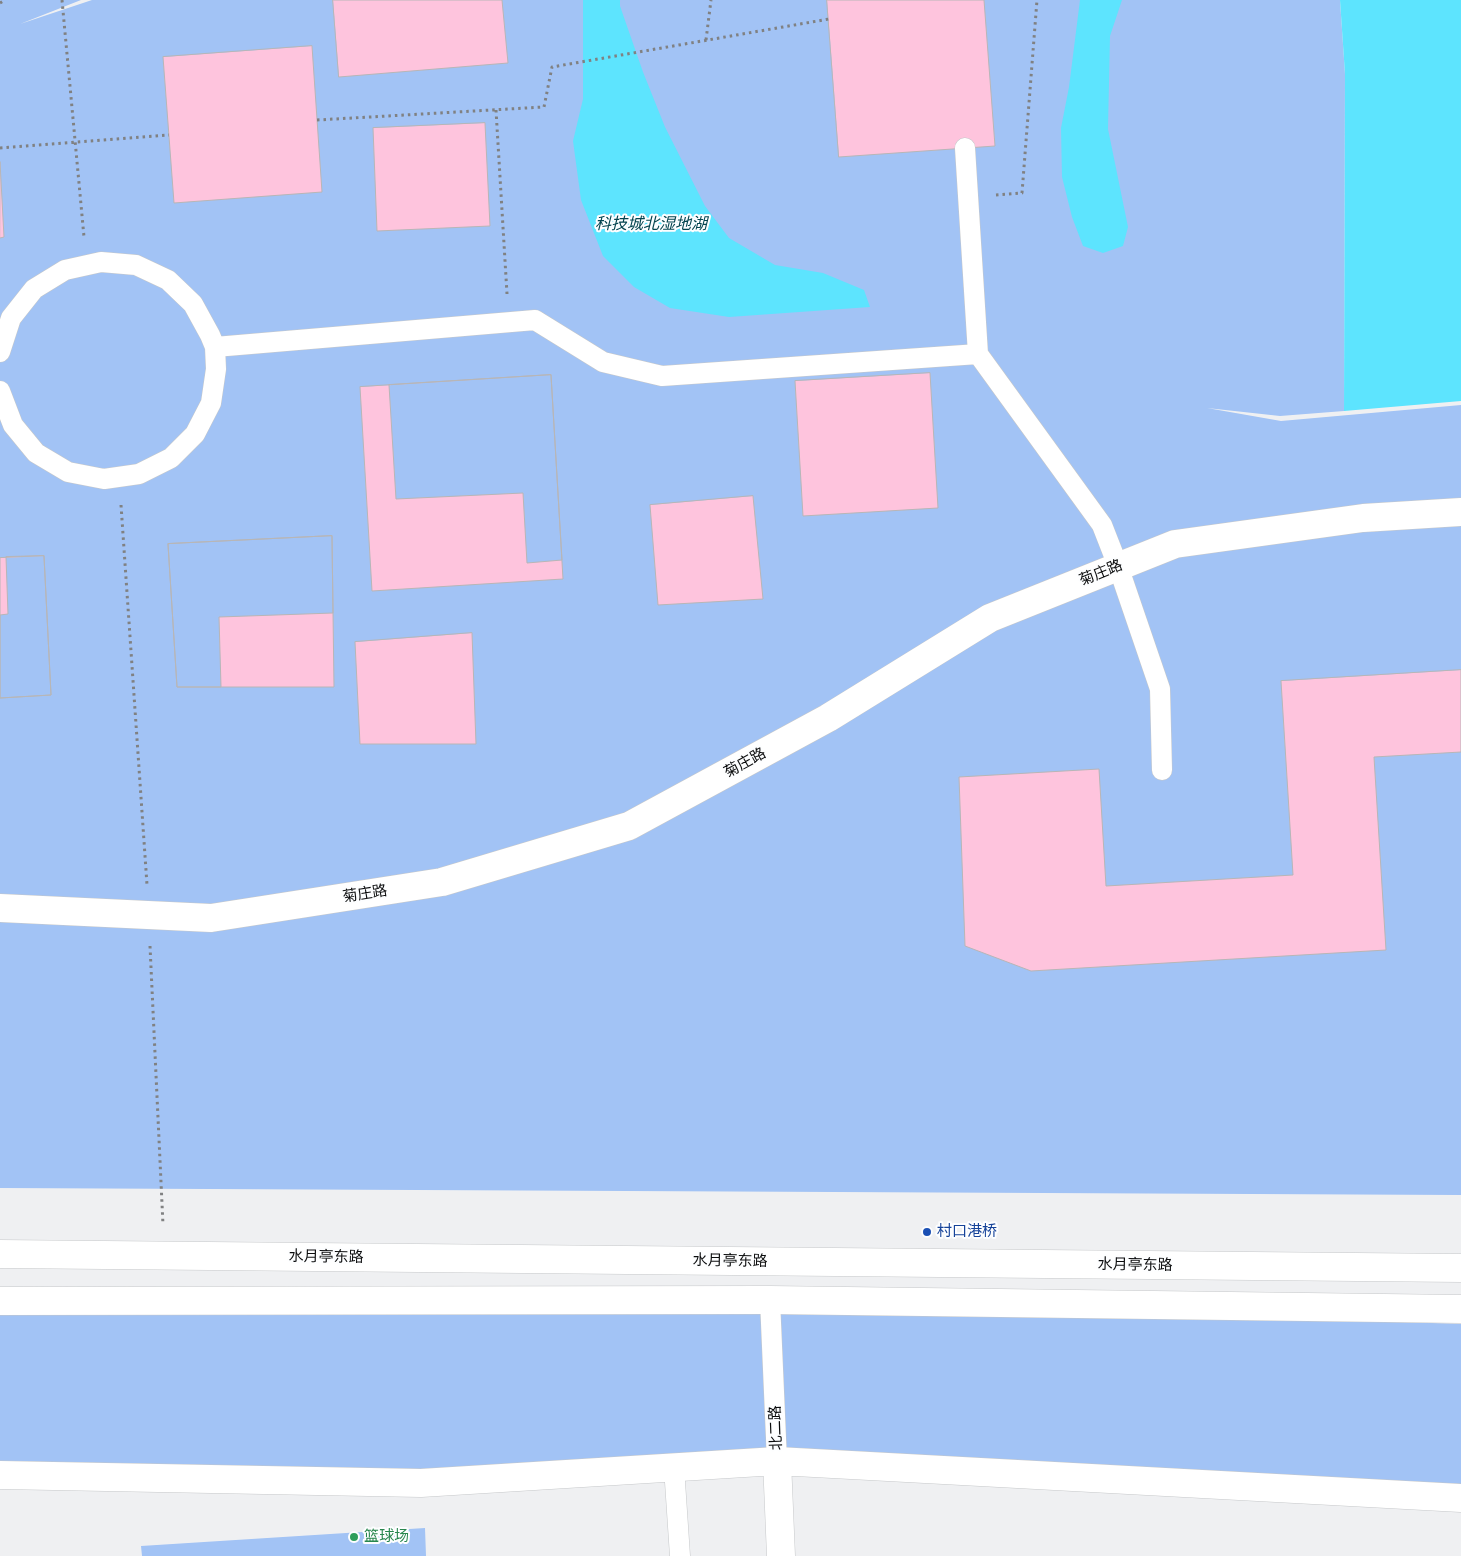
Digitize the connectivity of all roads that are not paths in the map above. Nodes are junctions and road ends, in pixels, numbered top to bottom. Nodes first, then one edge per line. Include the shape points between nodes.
1 (965, 148) dead end
2 (215, 347) junction
3 (0, 352) edge
4 (978, 354) junction
5 (0, 391) edge
6 (1461, 512) edge
7 (1118, 566) junction
8 (1162, 770) dead end
9 (0, 908) edge
10 (0, 1254) edge
11 (1461, 1268) edge
12 (770, 1300) junction
13 (0, 1301) edge
14 (1461, 1309) edge
15 (777, 1461) junction
16 (674, 1467) junction
17 (0, 1475) edge
18 (1461, 1498) edge
19 (680, 1556) edge
20 (782, 1556) edge

1 - 4 lane
2 - 3 lane via 193,304 168,280 136,266 101,262 65,270 34,289 11,318
2 - 4 lane via 535,320 603,362 662,376
2 - 5 lane via 216,369 211,402 195,434 171,458 139,474 104,479 68,472 36,453 13,425
4 - 7 lane via 1102,525
6 - 7 street, 菊庄路 via 1363,518 1175,544
7 - 8 lane via 1160,689
7 - 9 street, 菊庄路 via 990,618 828,718 629,826 442,882 211,918
10 - 11 street, 水月亭东路
12 - 13 street
12 - 14 street
12 - 15 lane, 北二路
15 - 16 street
15 - 18 street
15 - 20 street, 北二路
16 - 17 street via 421,1483
16 - 19 lane

